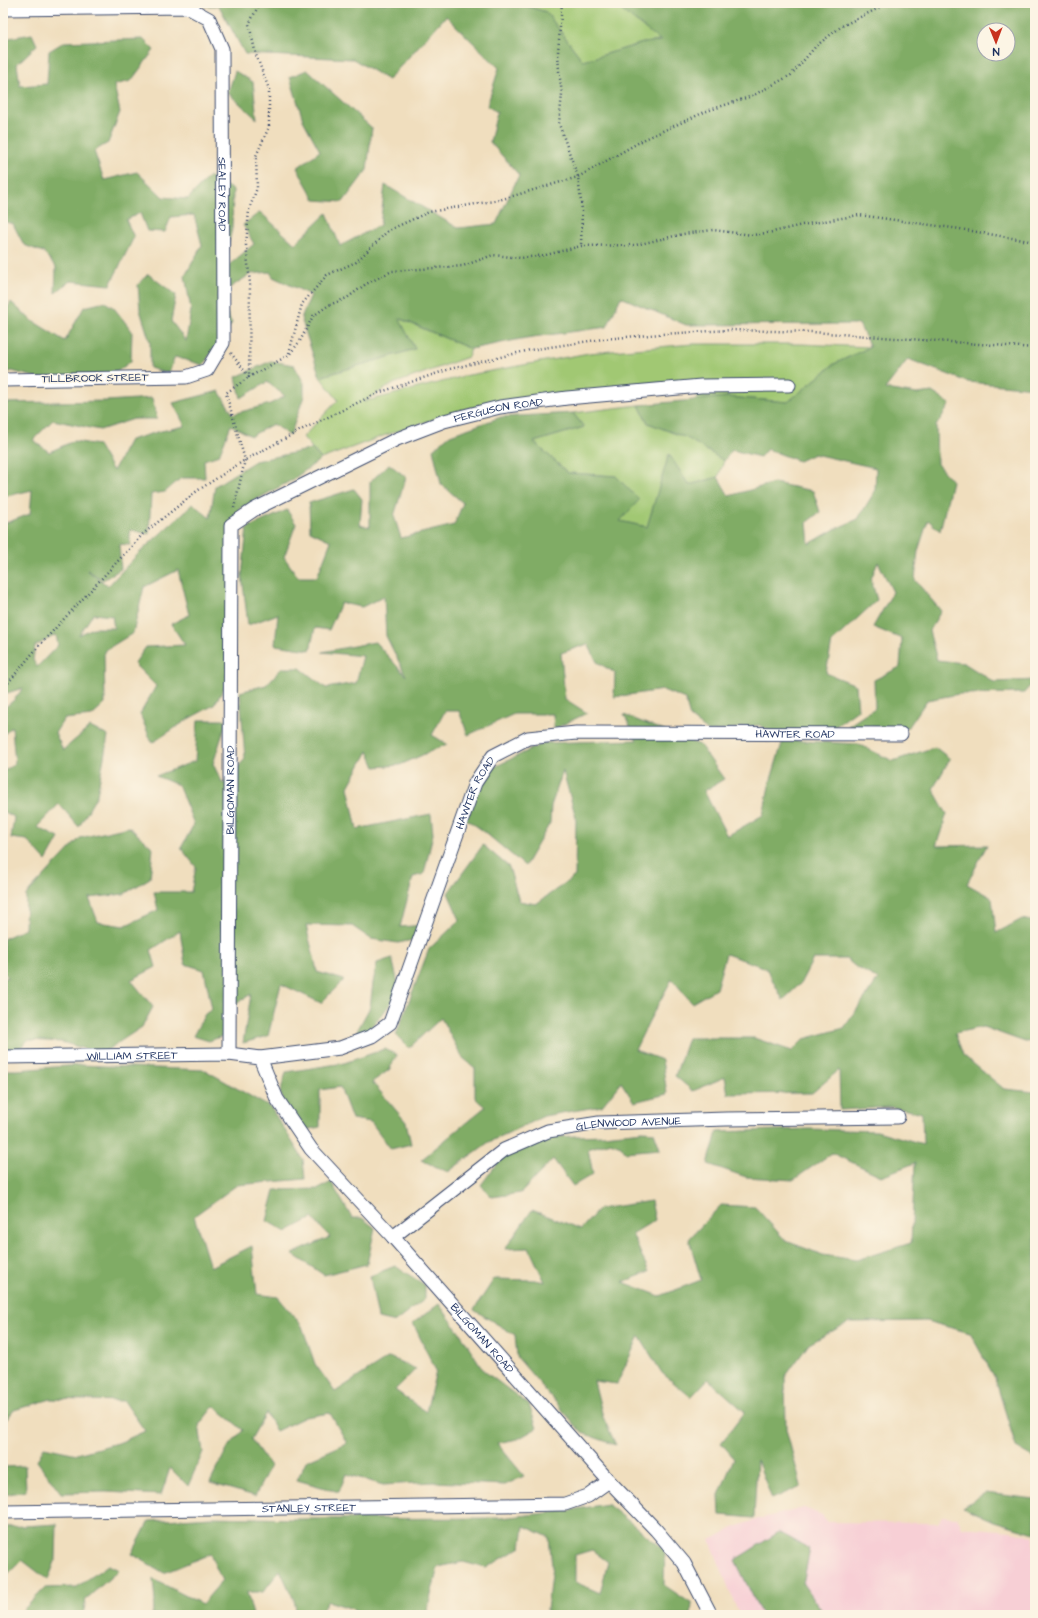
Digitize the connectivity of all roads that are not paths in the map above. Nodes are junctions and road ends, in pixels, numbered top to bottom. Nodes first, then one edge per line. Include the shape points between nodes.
1 (3, 10) edge
2 (186, 377) joint
3 (3, 380) edge
4 (789, 384) dead end
5 (231, 525) joint
6 (901, 734) dead end
7 (229, 1054) junction
8 (3, 1057) edge
9 (260, 1058) junction
10 (898, 1118) dead end
11 (393, 1237) junction
12 (609, 1481) junction
13 (3, 1512) edge
14 (711, 1615) edge

1 - 2 street, SEALEY ROAD via 187,7 209,19 222,49 223,343 207,370
2 - 3 street, TILLBROOK STREET
4 - 5 street, FERGUSON ROAD via 701,386 567,398 500,407 444,421 397,439 255,509
5 - 7 street, BILGOMAN ROAD
6 - 9 street, HAWTER ROAD via 576,733 528,738 493,756 475,783 390,1023 372,1036 340,1048
7 - 8 street, WILLIAM STREET
7 - 9 street, WILLIAM STREET
9 - 11 street, BILGOMAN ROAD via 277,1099 311,1149
10 - 11 street, GLENWOOD AVENUE via 726,1118 599,1123 548,1131 504,1150
11 - 12 street, BILGOMAN ROAD
12 - 13 street, STANLEY STREET via 588,1496 565,1504
12 - 14 street, BILGOMAN ROAD via 684,1563

